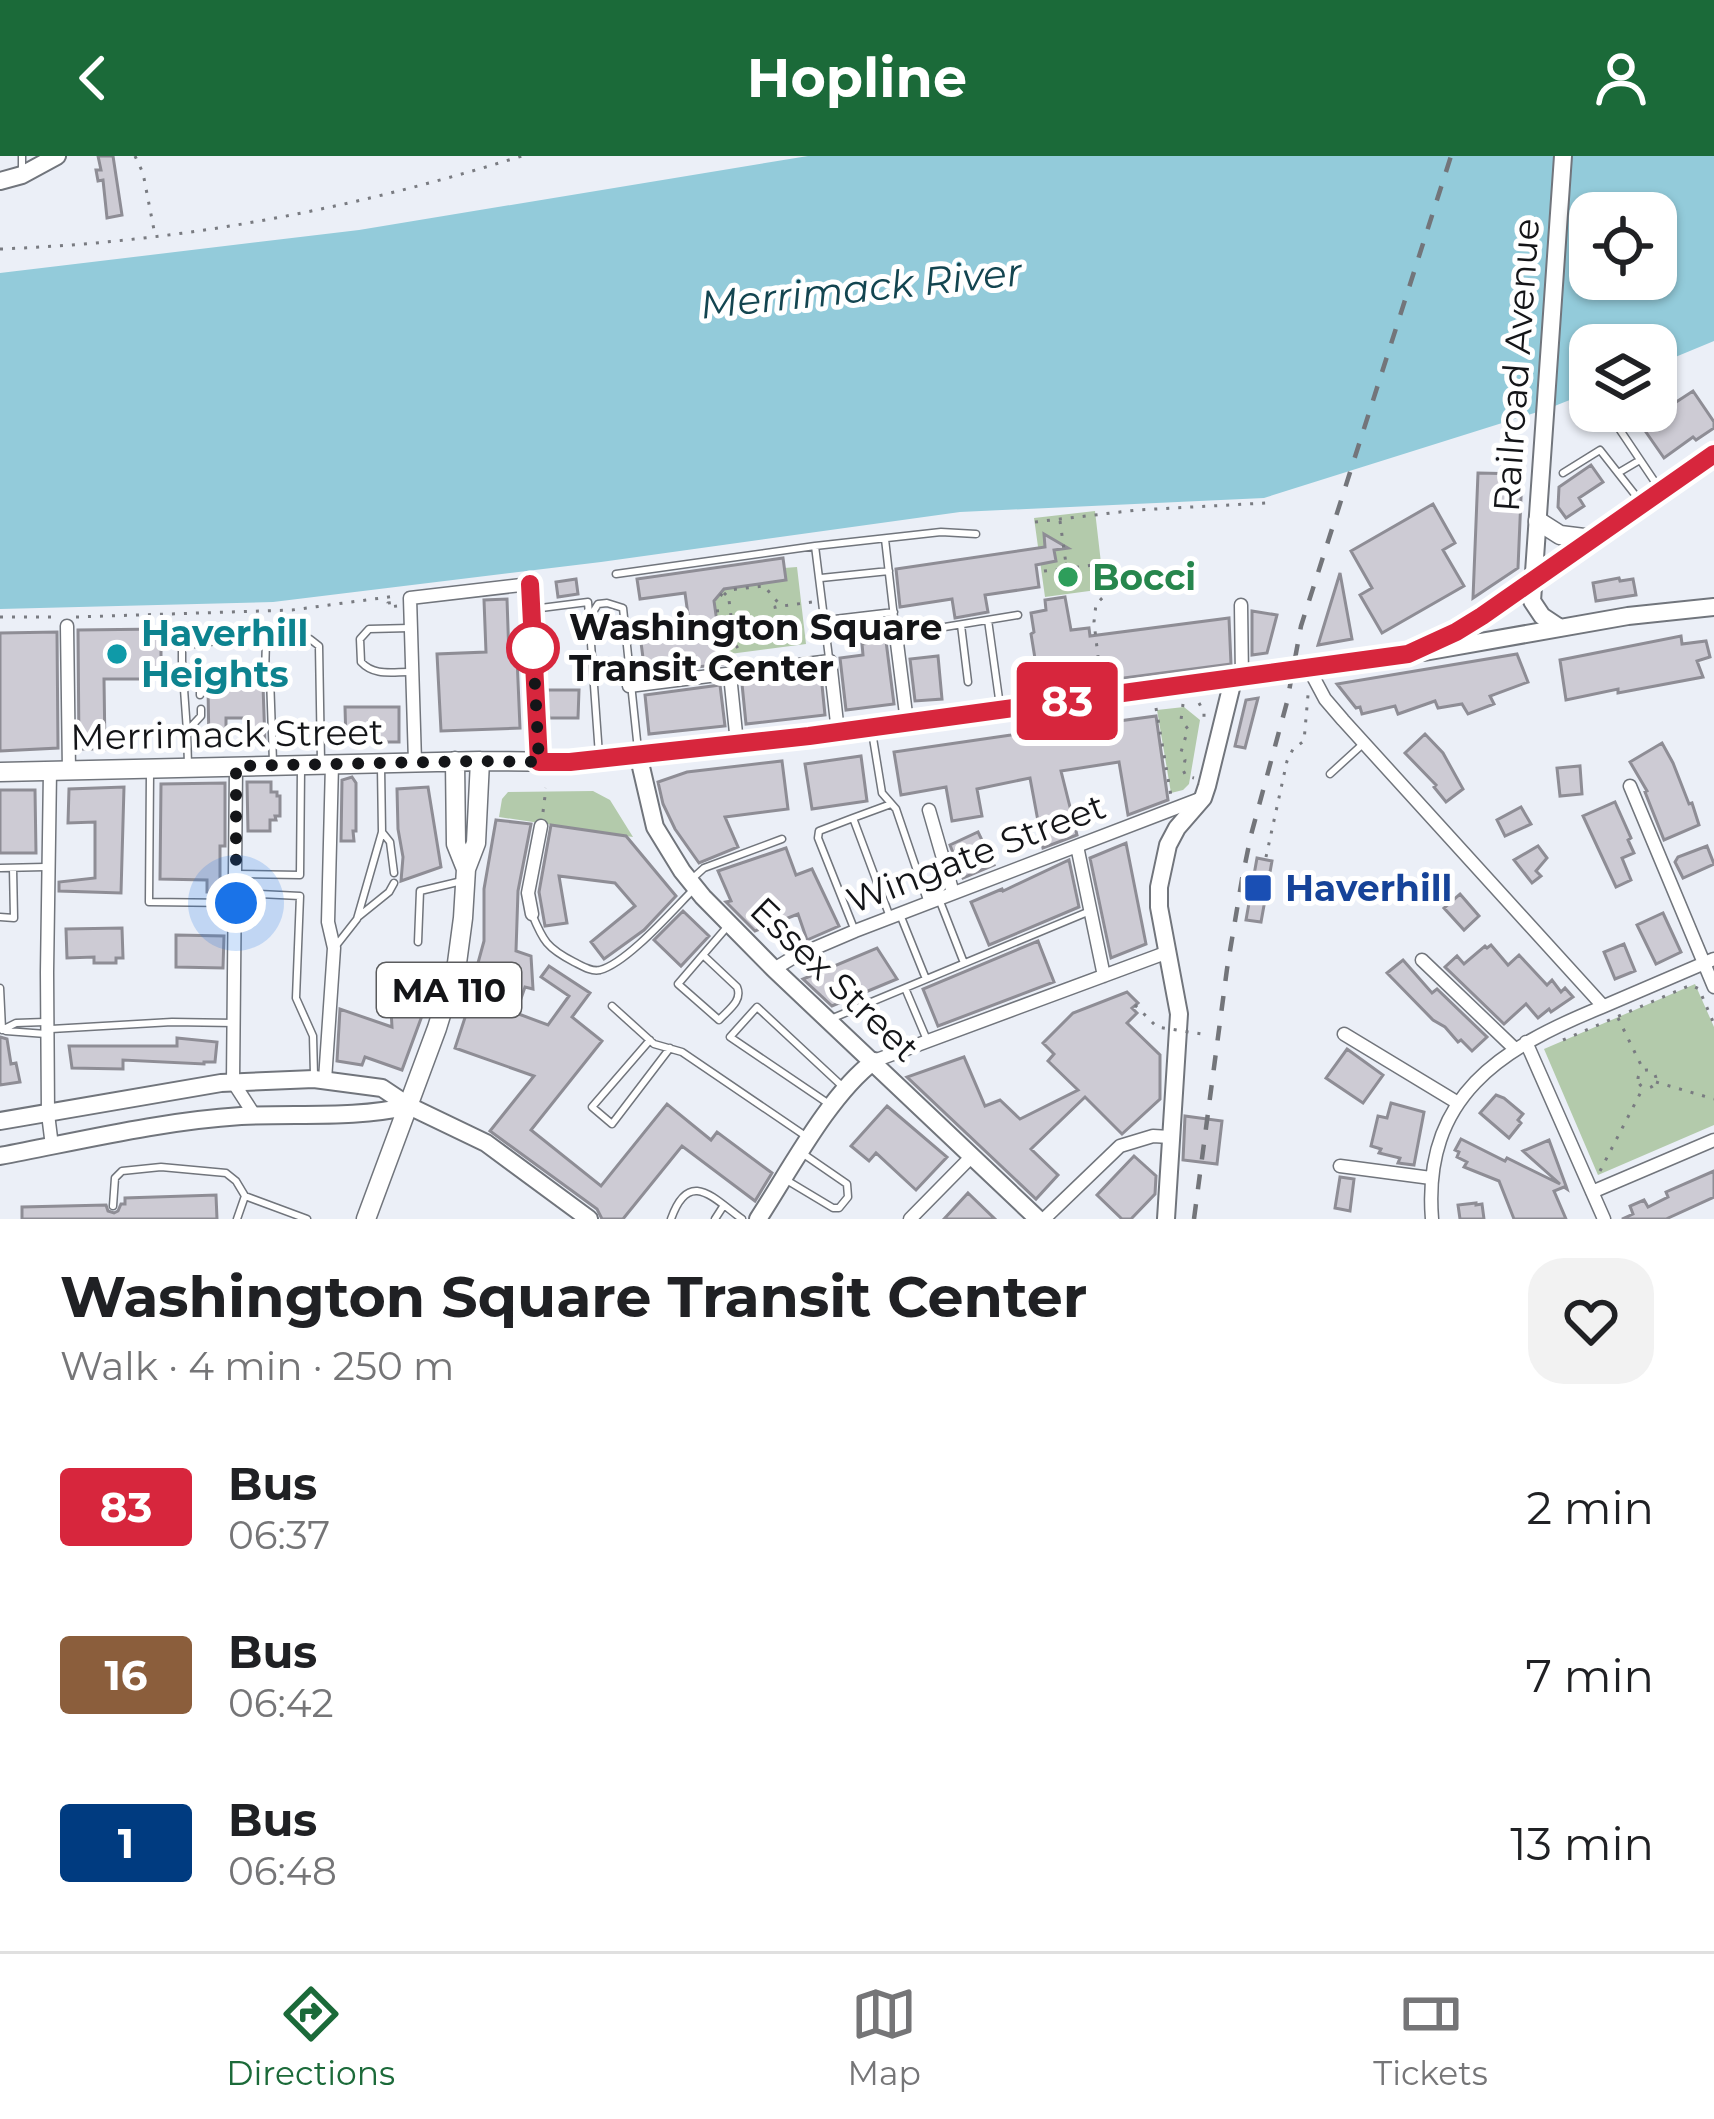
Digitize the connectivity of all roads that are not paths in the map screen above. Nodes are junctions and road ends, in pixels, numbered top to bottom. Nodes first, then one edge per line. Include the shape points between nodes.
1 (57, 156) edge
2 (1563, 156) edge
3 (22, 166) edge
4 (0, 181) edge
5 (1621, 432) edge
6 (1714, 454) edge
7 (1640, 460) junction
8 (1563, 473) dead end
9 (1618, 473) junction
10 (1661, 491) junction
11 (1642, 504) junction
12 (1538, 520) junction
13 (976, 534) dead end
14 (885, 538) junction
15 (1592, 539) junction
16 (815, 546) junction
17 (889, 571) junction
18 (616, 574) dead end
19 (819, 578) junction
20 (1533, 579) junction
21 (1241, 604) dead end
22 (1714, 607) edge
23 (531, 610) junction
24 (894, 612) junction
25 (1018, 615) dead end
26 (590, 617) junction
27 (824, 620) junction
28 (988, 620) junction
29 (961, 625) junction
30 (67, 626) dead end
31 (410, 628) junction
32 (1559, 628) junction
33 (896, 634) junction
34 (266, 639) junction
35 (1408, 654) junction
36 (830, 661) junction
37 (1309, 669) junction
38 (412, 672) junction
39 (730, 675) junction
40 (183, 677) junction
41 (200, 677) junction
42 (266, 677) junction
43 (1237, 679) junction
44 (968, 682) dead end
45 (629, 686) junction
46 (200, 695) dead end
47 (201, 710) dead end
48 (1001, 710) junction
49 (907, 722) junction
50 (871, 727) junction
51 (189, 728) junction
52 (838, 732) junction
53 (1364, 742) junction
54 (737, 743) junction
55 (638, 754) junction
56 (599, 758) junction
57 (455, 761) junction
58 (480, 761) junction
59 (415, 762) junction
60 (539, 762) junction
61 (381, 763) junction
62 (318, 764) junction
63 (236, 766) junction
64 (273, 766) junction
65 (188, 768) junction
66 (150, 769) junction
67 (59, 771) junction
68 (0, 772) edge
69 (1330, 774) dead end
70 (1630, 786) dead end
71 (1197, 791) junction
72 (892, 804) junction
73 (929, 810) dead end
74 (853, 818) junction
75 (541, 826) road end
76 (382, 832) junction
77 (782, 838) dead end
78 (1076, 846) junction
79 (49, 867) junction
80 (0, 868) edge
81 (13, 868) junction
82 (236, 874) junction
83 (465, 874) junction
84 (693, 884) junction
85 (236, 898) junction
86 (940, 898) junction
87 (1090, 911) junction
88 (532, 914) joint
89 (895, 916) junction
90 (0, 917) edge
91 (357, 919) junction
92 (730, 925) junction
93 (855, 931) junction
94 (418, 942) dead end
95 (334, 948) junction
96 (1168, 952) junction
97 (703, 955) junction
98 (1422, 960) dead end
99 (1709, 961) edge
100 (964, 962) junction
101 (774, 969) junction
102 (1103, 976) junction
103 (926, 979) junction
104 (1714, 987) edge
105 (0, 988) edge
106 (905, 988) junction
107 (612, 1006) dead end
108 (1604, 1006) junction
109 (829, 1020) junction
110 (235, 1023) junction
111 (47, 1028) junction
112 (1, 1030) edge
113 (1344, 1034) dead end
114 (650, 1040) junction
115 (927, 1042) junction
116 (1521, 1046) junction
117 (670, 1048) junction
118 (874, 1061) junction
119 (319, 1080) junction
120 (232, 1082) junction
121 (844, 1089) junction
122 (1458, 1103) junction
123 (409, 1106) junction
124 (832, 1106) junction
125 (48, 1114) junction
126 (255, 1116) junction
127 (0, 1121) edge
128 (1170, 1137) junction
129 (1714, 1139) edge
130 (52, 1146) junction
131 (806, 1146) junction
132 (0, 1156) edge
133 (972, 1156) junction
134 (1340, 1166) dead end
135 (1431, 1178) junction
136 (784, 1179) junction
137 (1592, 1192) junction
138 (245, 1196) junction
139 (724, 1205) junction
140 (113, 1206) dead end
141 (237, 1219) edge
142 (307, 1219) edge
143 (366, 1219) edge
144 (589, 1219) edge
145 (671, 1219) edge
146 (715, 1219) edge
147 (742, 1219) edge
148 (758, 1219) edge
149 (910, 1219) edge
150 (1041, 1219) edge
151 (1166, 1219) edge
152 (1432, 1219) edge
153 (1604, 1219) edge

1 - 3 main road
2 - 12 main road, Railroad Avenue
3 - 4 main road
5 - 7 lane
6 - 10 main road, Merrimack Street
7 - 9 lane
7 - 10 lane
8 - 9 lane via 1600,450
9 - 11 lane
10 - 11 main road, Merrimack Street
11 - 15 main road, Merrimack Street
12 - 15 main road via 1560,535
12 - 20 main road, Railroad Avenue
13 - 14 lane
14 - 16 lane
14 - 17 lane
15 - 20 main road, Merrimack Street
16 - 18 lane
16 - 19 lane
17 - 19 lane
17 - 24 lane
19 - 27 lane
20 - 32 main road via 1532,601
20 - 35 main road, Merrimack Street
21 - 43 street
22 - 32 main road
23 - 26 lane via 588,602
23 - 31 street via 530,584 402,600
23 - 60 street
24 - 27 lane
24 - 33 lane
25 - 28 lane
26 - 45 lane via 598,604 623,608
26 - 56 lane
27 - 36 lane
28 - 29 lane
28 - 48 lane
29 - 33 lane
29 - 44 lane
30 - 67 street
31 - 38 street
31 - 38 lane via 369,629 360,639 361,662 374,672
32 - 35 main road
33 - 49 street
34 - 40 lane via 187,645
34 - 42 lane
34 - 62 lane via 319,646
35 - 37 main road, Merrimack Street
36 - 39 street
36 - 52 street
37 - 43 main road, Merrimack Street
37 - 53 street
38 - 59 street
39 - 45 street
39 - 54 street
40 - 41 lane
40 - 51 lane
41 - 42 lane
41 - 46 lane
42 - 64 lane
43 - 48 main road, Merrimack Street
43 - 71 main road
45 - 55 lane
47 - 51 lane
48 - 49 main road, Merrimack Street
49 - 50 main road, Merrimack Street
50 - 52 main road, Merrimack Street
50 - 72 lane via 882,793
51 - 65 lane
52 - 54 main road, Merrimack Street
53 - 69 lane
53 - 108 street
54 - 55 main road, Merrimack Street
55 - 56 main road, Merrimack Street
55 - 84 main road, Essex Street via 655,827
56 - 60 main road, Merrimack Street
57 - 58 main road, Merrimack Street
57 - 59 main road, Merrimack Street
57 - 83 main road, MA 110 via 456,844
58 - 60 main road, Merrimack Street
58 - 83 main road, MA 110 via 476,843
59 - 61 main road, Merrimack Street
61 - 62 main road, Merrimack Street
61 - 76 lane
62 - 64 main road, Merrimack Street
62 - 82 lane via 300,875
62 - 95 street
63 - 64 main road, Merrimack Street
63 - 65 main road, Merrimack Street
63 - 82 street
65 - 66 main road, Merrimack Street
66 - 67 main road, Merrimack Street
66 - 85 lane via 149,902
67 - 68 main road, Merrimack Street
67 - 79 street
70 - 99 street
71 - 78 street, Wingate Street
71 - 96 main road via 1162,865
72 - 74 lane
72 - 86 lane
73 - 86 street
74 - 89 lane
74 - 93 lane via 818,838
75 - 88 street via 528,893
76 - 91 lane
76 - 91 lane via 394,878
77 - 84 lane via 704,868
78 - 86 street, Wingate Street
78 - 87 street
79 - 81 lane
79 - 111 street
80 - 81 lane
81 - 90 lane via 14,918
82 - 85 street
83 - 94 lane via 420,891
83 - 123 main road, MA 110 via 457,963
84 - 88 lane via 602,970 543,942
84 - 92 main road, Essex Street
85 - 110 street
85 - 119 lane via 300,896 296,998 313,1036
86 - 89 street, Wingate Street
86 - 100 lane
87 - 100 lane
87 - 102 street
89 - 93 street, Wingate Street
89 - 103 lane
91 - 95 lane
92 - 97 lane
92 - 101 main road, Essex Street
93 - 101 street, Wingate Street
95 - 119 street
96 - 102 street
96 - 128 main road via 1179,1014
97 - 97 lane via 678,984 719,1020 740,992
98 - 116 street
99 - 104 street
99 - 108 street
100 - 103 lane
101 - 109 main road, Essex Street
102 - 115 street
103 - 106 lane
105 - 112 lane
106 - 109 lane
106 - 115 lane
107 - 114 lane
108 - 116 street
109 - 118 main road, Essex Street
110 - 111 lane
110 - 120 street
111 - 112 lane via 16,1023
111 - 125 street
113 - 122 street
114 - 117 lane
114 - 117 lane via 592,1107 612,1124
115 - 118 street
116 - 122 street
116 - 137 street
117 - 131 lane
118 - 121 main road
118 - 133 main road, Essex Street
119 - 120 main road
119 - 123 main road via 382,1088
120 - 125 main road
120 - 126 street
121 - 124 main road
121 - 124 lane via 757,1007 730,1037
122 - 135 street
123 - 126 main road
123 - 143 main road, MA 110
123 - 144 main road via 486,1143
124 - 131 main road
125 - 127 main road
125 - 130 street
126 - 130 main road
128 - 150 street via 1120,1146
128 - 151 main road
129 - 137 street
130 - 132 main road
131 - 136 main road
131 - 136 lane via 847,1184 848,1197 833,1208
133 - 149 street
133 - 150 main road, Essex Street
134 - 135 street
135 - 152 street
136 - 148 main road
137 - 153 street
138 - 140 lane via 226,1173 160,1167 122,1171
138 - 141 lane
138 - 142 lane
139 - 145 lane via 689,1191
139 - 146 lane
139 - 147 lane

